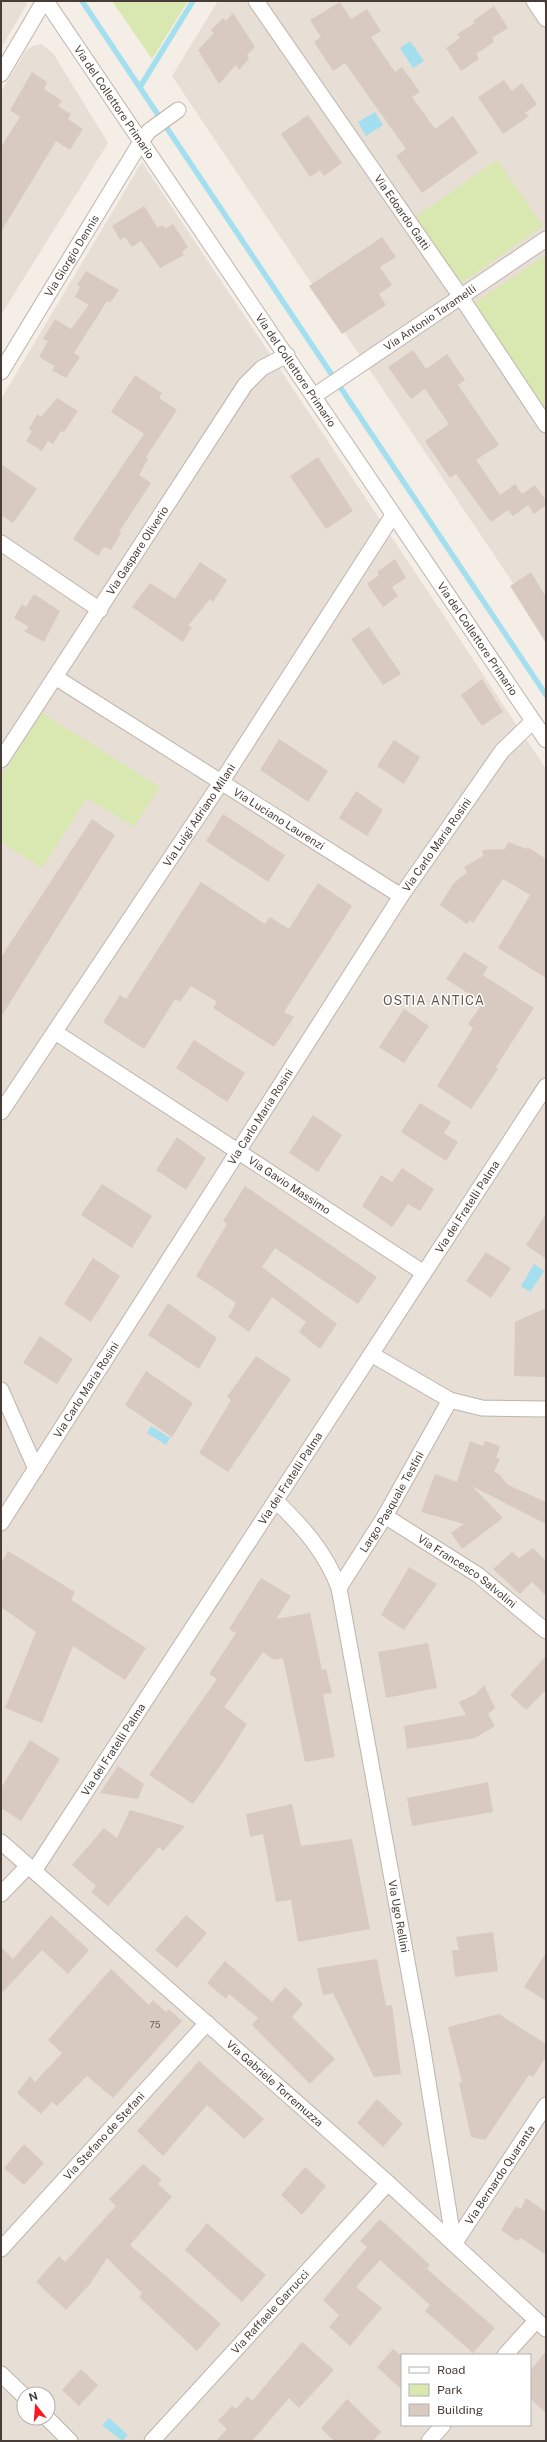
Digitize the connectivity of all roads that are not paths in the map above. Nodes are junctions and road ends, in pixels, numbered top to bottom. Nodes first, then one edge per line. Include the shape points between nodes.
1 (45, 1) edge
2 (256, 1) edge
3 (534, 1) edge
4 (546, 19) edge
5 (1, 74) edge
6 (178, 110) dead end
7 (142, 140) junction
8 (546, 239) edge
9 (461, 297) junction
10 (287, 355) junction
11 (1, 372) edge
12 (314, 396) junction
13 (546, 425) edge
14 (393, 514) junction
15 (1, 543) edge
16 (100, 610) junction
17 (55, 677) junction
18 (533, 721) junction
19 (546, 740) edge
20 (1, 760) edge
21 (222, 781) junction
22 (401, 896) junction
23 (55, 1032) junction
24 (546, 1086) edge
25 (1, 1112) edge
26 (238, 1152) junction
27 (424, 1273) junction
28 (371, 1354) junction
29 (1, 1390) edge
30 (450, 1400) junction
31 (546, 1408) edge
32 (36, 1469) junction
33 (276, 1501) junction
34 (385, 1516) junction
35 (1, 1523) edge
36 (338, 1588) junction
37 (546, 1631) edge
38 (1, 1842) edge
39 (31, 1868) junction
40 (1, 1894) edge
41 (207, 2023) junction
42 (546, 2105) edge
43 (388, 2183) junction
44 (454, 2244) junction
45 (1, 2249) edge
46 (541, 2325) edge
47 (506, 2354) edge
48 (1, 2374) edge
49 (16, 2388) edge
50 (55, 2426) edge
51 (442, 2426) edge
52 (70, 2441) edge
53 (152, 2441) edge
54 (429, 2441) edge

1 - 5 street
1 - 7 street, Via del Collettore Primario
2 - 9 street, Via Edoardo Gatti
3 - 4 street
6 - 7 street, Via Giorgio Dennis via 149,131
7 - 10 street, Via del Collettore Primario
7 - 11 street, Via Giorgio Dennis
8 - 9 street, Via Antonio Taramelli
9 - 12 street, Via Antonio Taramelli
9 - 13 street, Via Edoardo Gatti
10 - 12 street, Via del Collettore Primario
10 - 16 street, Via Gaspare Oliverio via 262,368 250,379
12 - 14 street, Via del Collettore Primario
14 - 18 street, Via del Collettore Primario
14 - 21 street, Via Luigi Adriano Milani
15 - 16 street
16 - 17 street, Via Gaspare Oliverio
17 - 20 street, Via Gaspare Oliverio
17 - 21 street, Via Luciano Laurenzi
18 - 19 street, Via del Collettore Primario
18 - 22 street, Via Carlo Maria Rosini via 502,751
21 - 22 street, Via Luciano Laurenzi
21 - 23 street, Via Luigi Adriano Milani
22 - 26 street, Via Carlo Maria Rosini
23 - 25 street, Via Luigi Adriano Milani
23 - 26 street, Via Gavio Massimo
24 - 27 street, Via dei Fratelli Palma
26 - 27 street, Via Gavio Massimo
26 - 32 street, Via Carlo Maria Rosini
27 - 28 street, Via dei Fratelli Palma
28 - 30 street
28 - 33 street, Via dei Fratelli Palma
29 - 32 street
30 - 31 street via 482,1408
30 - 34 street, Largo Pasquale Testini
32 - 35 street, Via Carlo Maria Rosini
33 - 36 street via 306,1531 316,1545 327,1562
33 - 39 street, Via dei Fratelli Palma
34 - 36 street, Largo Pasquale Testini
34 - 37 street, Via Francesco Salvolini via 478,1574
36 - 44 street, Via Ugo Rellini via 421,2038
38 - 39 street, Via Gabriele Torremuzza
39 - 40 street, Via dei Fratelli Palma
39 - 41 street, Via Gabriele Torremuzza
41 - 43 street, Via Gabriele Torremuzza
41 - 45 street, Via Stefano de Stefani
42 - 44 street, Via Bernardo Quaranta
43 - 44 street, Via Gabriele Torremuzza
43 - 53 street, Via Raffaele Garrucci
44 - 46 street, Via Gabriele Torremuzza
46 - 47 street
48 - 49 street
50 - 52 street
51 - 54 street

